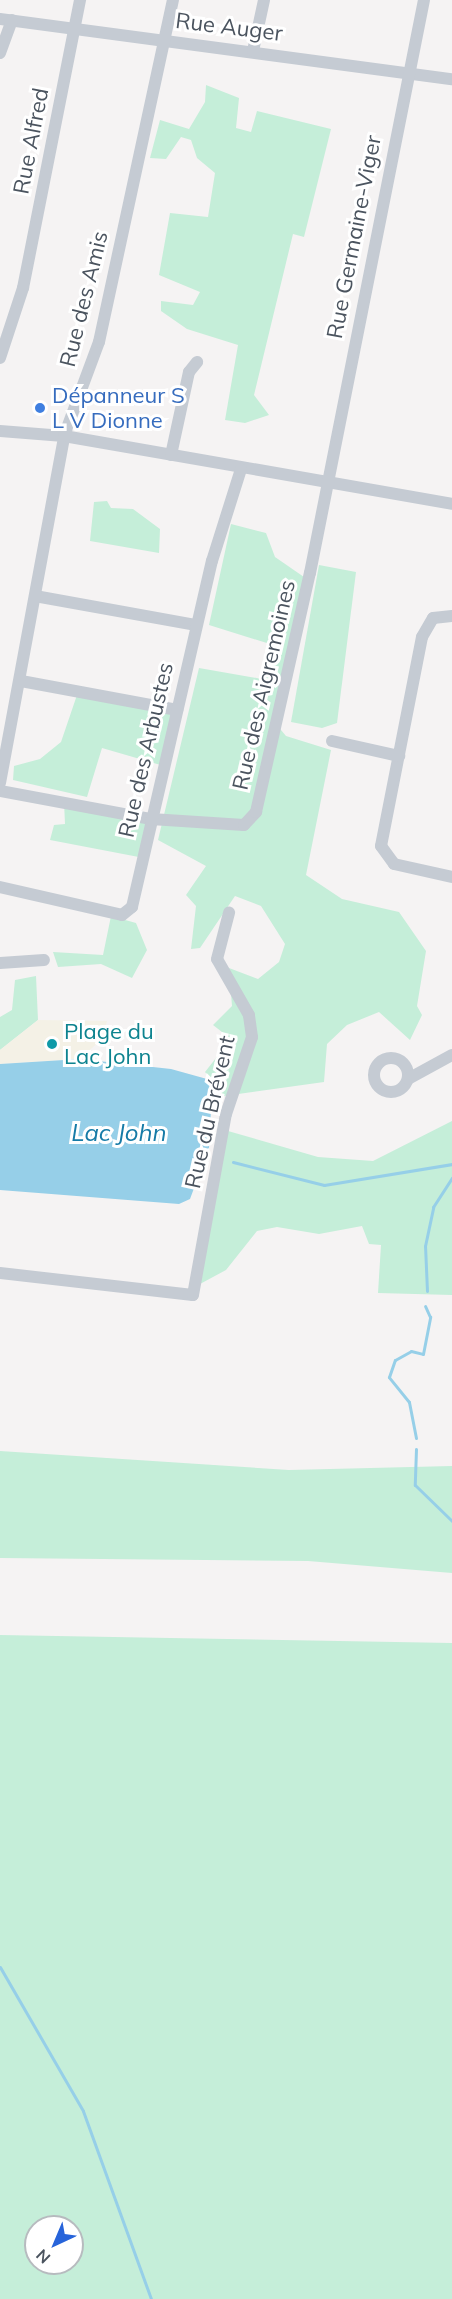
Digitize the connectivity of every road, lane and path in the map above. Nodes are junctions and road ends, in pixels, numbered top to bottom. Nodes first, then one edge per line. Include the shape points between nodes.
1 (80, 0) edge
2 (173, 0) edge
3 (264, 0) edge
4 (424, 0) edge
5 (6, 19) edge
6 (74, 28) junction
7 (164, 40) junction
8 (253, 51) junction
9 (0, 53) edge
10 (409, 72) junction
11 (452, 79) edge
12 (0, 358) edge
13 (197, 362) dead end
14 (0, 431) edge
15 (64, 436) junction
16 (171, 455) junction
17 (241, 469) junction
18 (326, 483) junction
19 (452, 504) edge
20 (35, 596) junction
21 (452, 616) edge
22 (196, 625) junction
23 (21, 681) junction
24 (177, 710) junction
25 (332, 741) dead end
26 (399, 756) junction
27 (0, 783) edge
28 (0, 791) edge
29 (151, 819) junction
30 (452, 877) edge
31 (0, 887) edge
32 (229, 913) dead end
33 (44, 960) dead end
34 (0, 963) edge
35 (452, 1055) edge
36 (408, 1079) dead end
37 (0, 1273) edge

1 - 6 street, Rue Alfred
2 - 7 street, Rue des Amis
3 - 8 street
4 - 10 street, Rue Germaine-Viger
5 - 6 street, Rue Auger
5 - 9 street
6 - 7 street, Rue Auger
6 - 12 street, Rue Alfred via 23,288
7 - 8 street, Rue Auger
7 - 15 street, Rue des Amis via 99,342
8 - 10 street, Rue Auger
10 - 11 street, Rue Auger
10 - 18 street, Rue Germaine-Viger
13 - 16 street via 189,372
14 - 15 street
15 - 16 street
15 - 20 street, Rue des Amis
16 - 17 street
17 - 18 street
17 - 22 street, Rue des Arbustes
18 - 19 street
18 - 29 street, Rue des Aigremoines via 256,812 244,825
20 - 22 street
20 - 23 street, Rue des Amis
21 - 26 street via 433,618 422,637
22 - 24 street, Rue des Arbustes
23 - 24 street
23 - 27 street, Rue des Amis
24 - 29 street, Rue des Arbustes
25 - 26 street
26 - 30 street via 383,834 385,856 405,868
28 - 29 street, Rue des Aigremoines
29 - 31 street, Rue des Arbustes via 128,913
32 - 37 street, Rue du Brévent via 217,959 249,1015 252,1036 226,1114 193,1295
33 - 34 street
35 - 36 street

